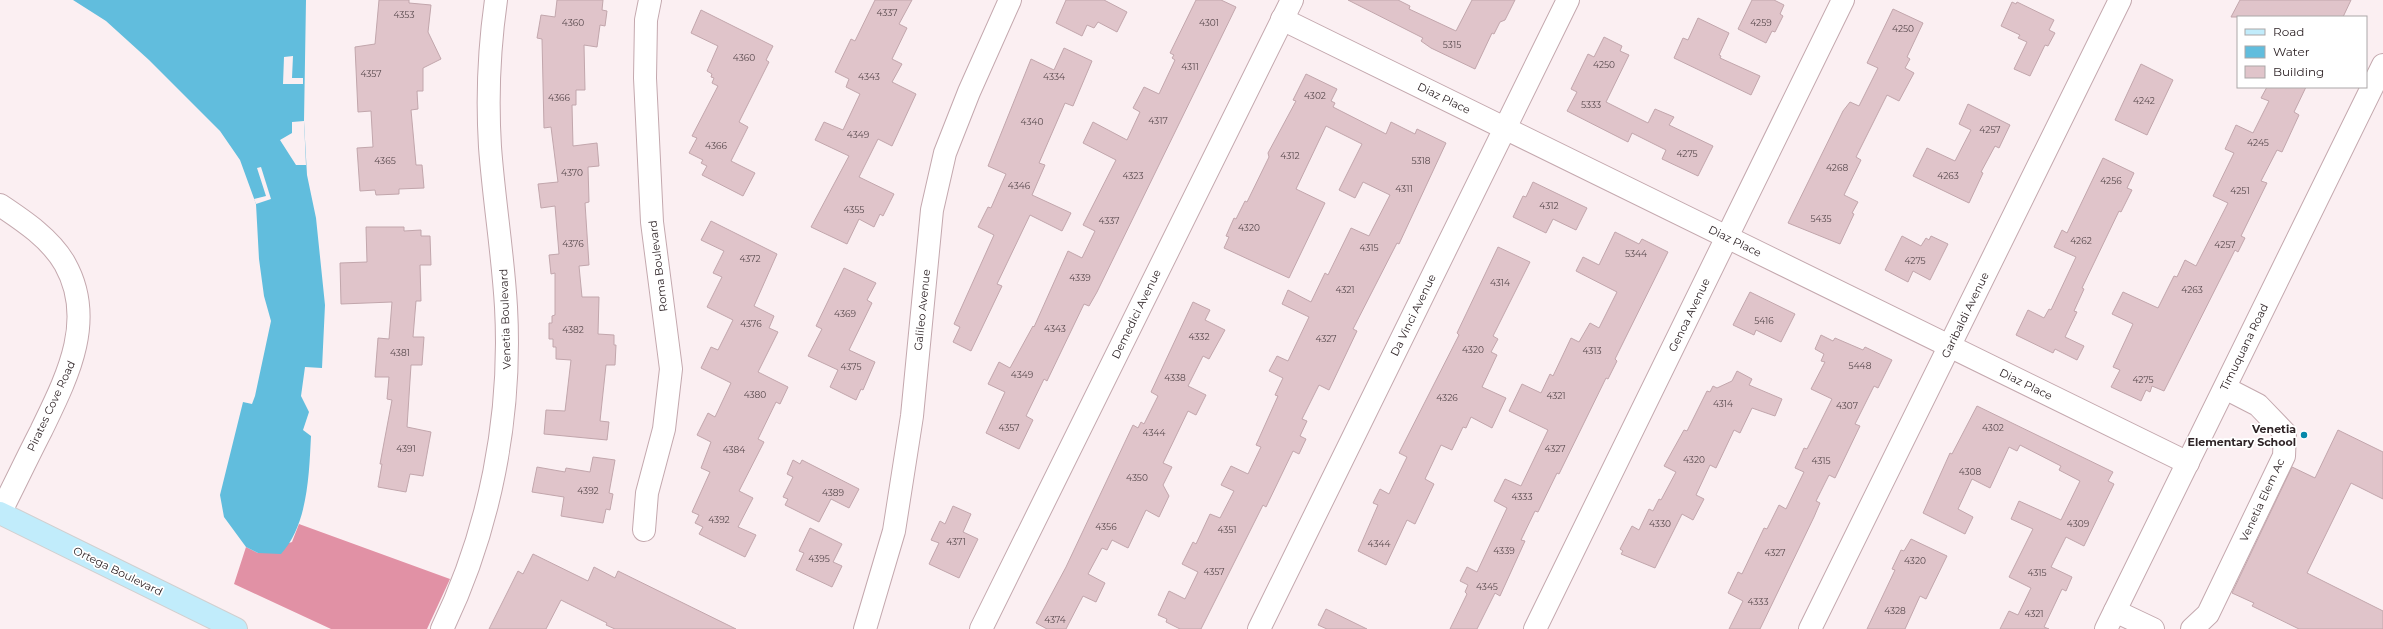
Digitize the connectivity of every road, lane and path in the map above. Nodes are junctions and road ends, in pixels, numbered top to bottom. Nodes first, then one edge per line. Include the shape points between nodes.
1 (496, 0) edge
2 (650, 0) edge
3 (1010, 0) edge
4 (1568, 0) edge
5 (1843, 0) edge
6 (2120, 0) edge
7 (1287, 9) edge
8 (2383, 65) edge
9 (1505, 128) junction
10 (0, 205) edge
11 (1728, 237) junction
12 (1949, 347) junction
13 (2225, 388) junction
14 (2188, 463) junction
15 (0, 513) edge
16 (644, 530) dead end
17 (2111, 620) edge
18 (236, 629) edge
19 (442, 629) edge
20 (865, 629) edge
21 (981, 629) edge
22 (1259, 629) edge
23 (1535, 629) edge
24 (1810, 629) edge
25 (2153, 629) edge
26 (2192, 629) edge

1 - 19 street, Venetia Boulevard via 488,91 490,149 506,308 507,377 496,468 485,513
2 - 16 street, Roma Boulevard via 646,20 644,78 652,222 671,369 664,429 647,493
3 - 20 street, Galileo Avenue via 945,153 932,210 912,416 894,531
4 - 9 street, Da Vinci Avenue
5 - 11 street, Genoa Avenue
6 - 12 street, Garibaldi Avenue
7 - 9 street, Diaz Place
7 - 21 street, Demedici Avenue
8 - 13 street, Timuquana Road
9 - 11 street, Diaz Place
9 - 22 street, Da Vinci Avenue
10 - 15 street, Pirates Cove Road via 45,238 65,264 76,292 79,320 75,352 64,383
11 - 12 street, Diaz Place
11 - 23 street, Genoa Avenue
12 - 14 street, Diaz Place
12 - 24 street, Garibaldi Avenue
13 - 14 street, Timuquana Road
13 - 26 street, Venetia Elem Ac via 2258,406 2285,433 2284,456 2208,614
14 - 17 street, Timuquana Road
15 - 18 main road, Ortega Boulevard
17 - 25 street

